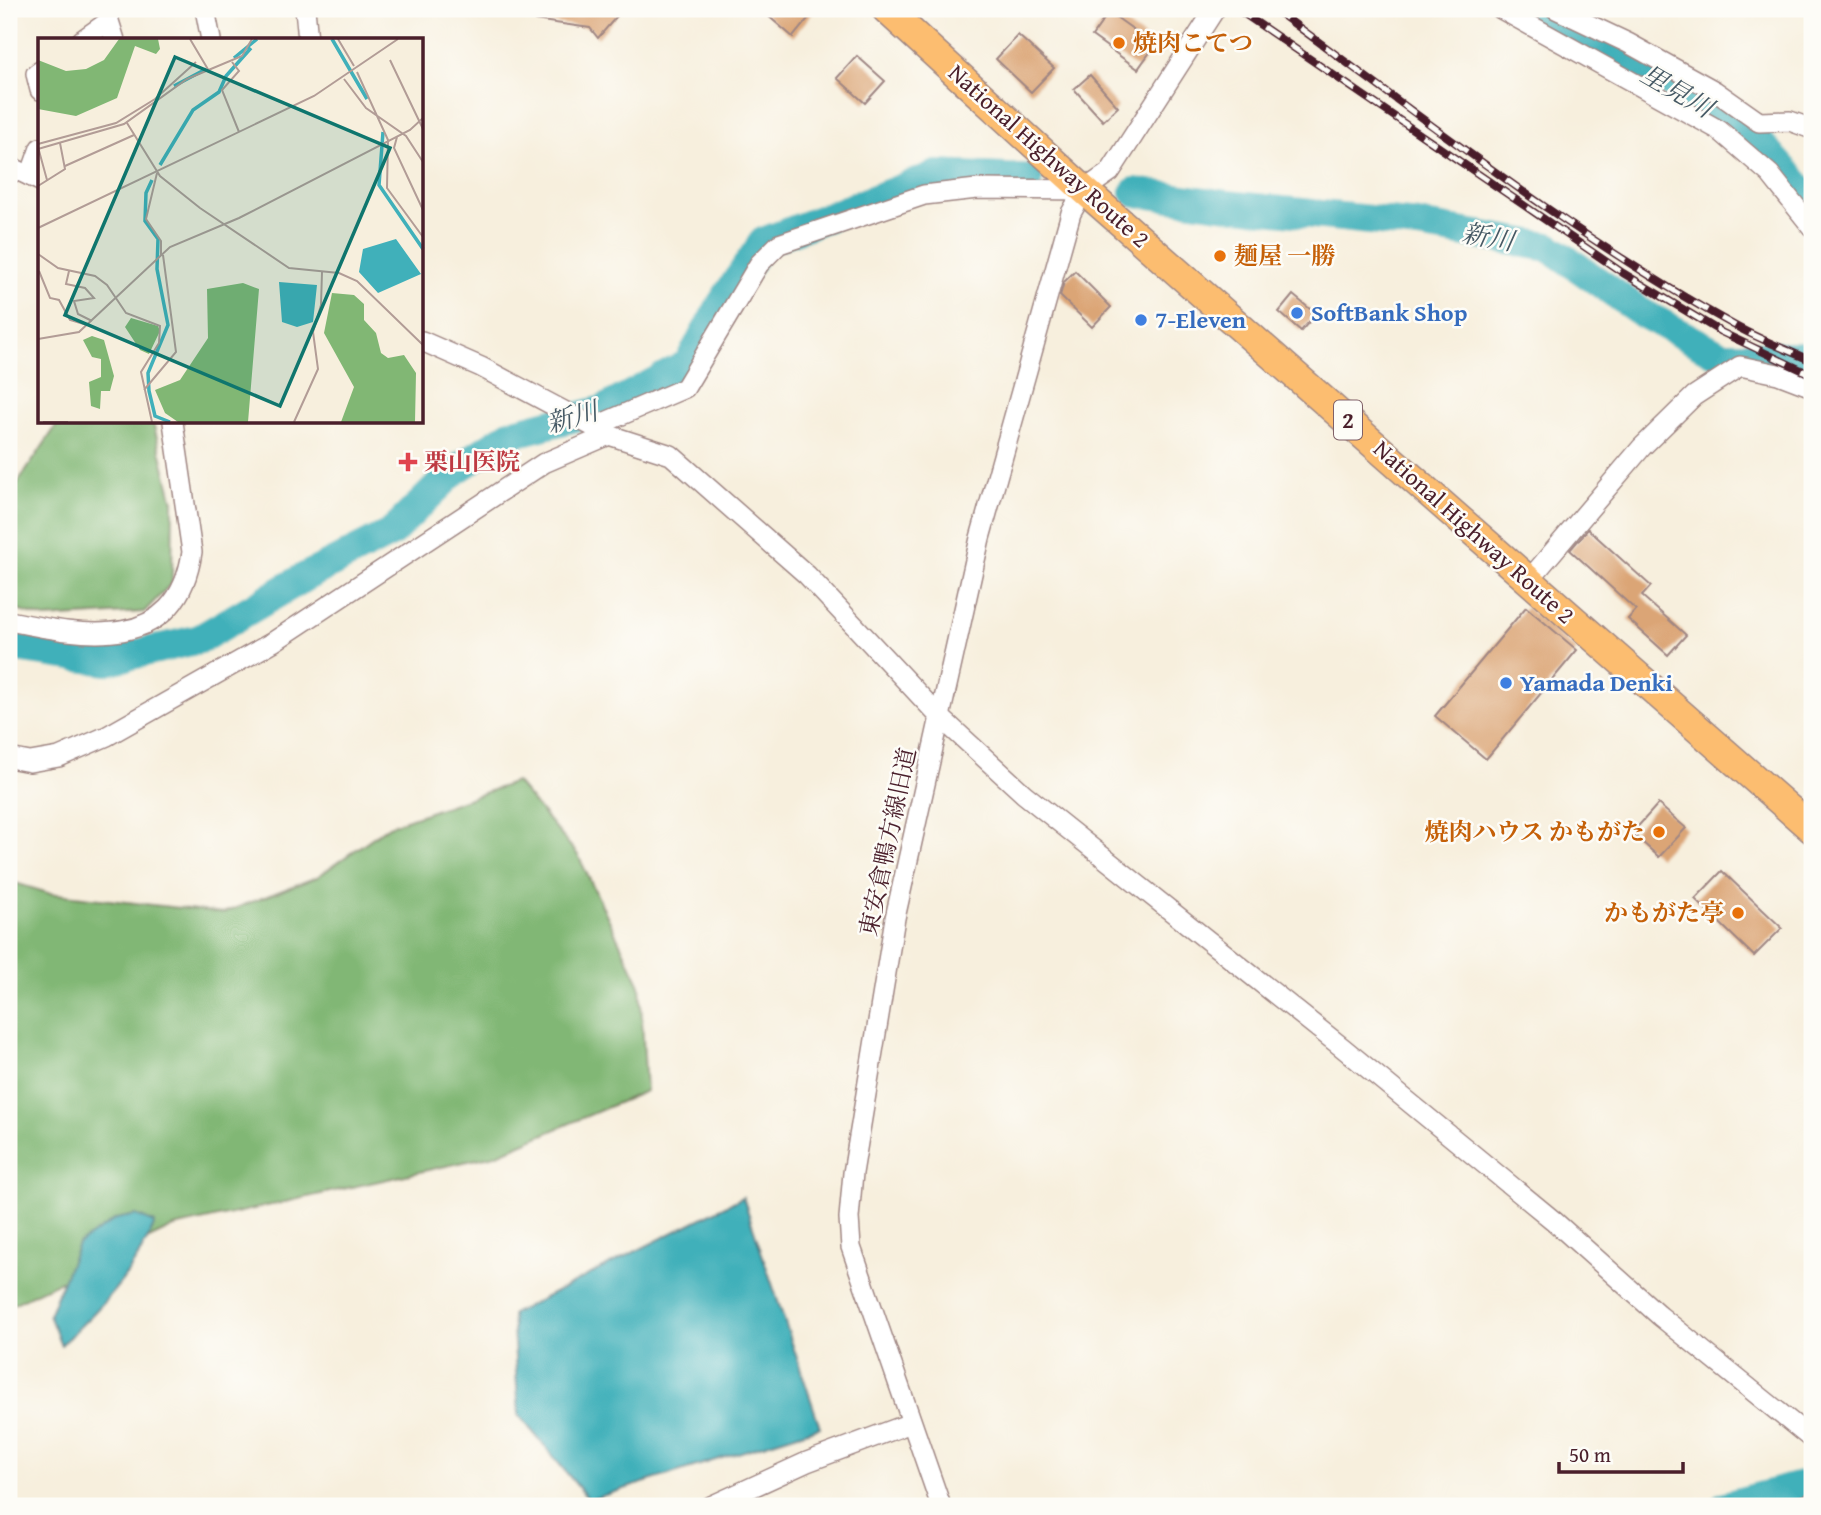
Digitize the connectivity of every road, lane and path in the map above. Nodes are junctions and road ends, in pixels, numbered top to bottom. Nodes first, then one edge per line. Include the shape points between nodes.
1 (205, 9) edge
2 (305, 9) edge
3 (886, 9) edge
4 (1501, 9) edge
5 (1556, 9) edge
6 (105, 15) edge
7 (1210, 16) edge
8 (84, 38) edge
9 (114, 38) edge
10 (211, 38) edge
11 (308, 38) edge
12 (1812, 130) edge
13 (38, 160) edge
14 (9, 166) edge
15 (35, 178) edge
16 (1084, 190) junction
17 (1812, 227) edge
18 (424, 342) edge
19 (1812, 387) edge
20 (173, 424) edge
21 (603, 431) junction
22 (1529, 580) junction
23 (9, 621) edge
24 (939, 716) junction
25 (9, 758) edge
26 (1812, 830) edge
27 (911, 1423) junction
28 (1812, 1439) edge
29 (1812, 1503) edge
30 (711, 1506) edge
31 (941, 1506) edge
32 (1802, 1506) edge

1 - 10 street
2 - 11 street
3 - 16 highway, National Highway Route 2 / 2
4 - 17 street via 1719,131 1770,174
5 - 12 street via 1628,43 1759,122 1790,121
6 - 8 street
6 - 9 street
7 - 16 street via 1110,172
13 - 15 street
14 - 15 street
16 - 21 street via 977,189 924,195 779,244 760,264 685,388
16 - 22 highway, National Highway Route 2 / 2
16 - 24 street, 東安倉鴨方線旧道 via 1071,213 979,538
18 - 21 street
19 - 22 street via 1740,366 1694,396 1642,447
20 - 23 street via 192,552 184,582 159,618 124,632 73,634
21 - 24 street via 670,455 807,575
21 - 25 street via 544,463 273,642 107,736 58,757 30,762
22 - 26 highway, National Highway Route 2 / 2
24 - 27 street, 東安倉鴨方線旧道 via 895,918 849,1218 851,1247
24 - 28 street via 1024,794 1343,1048
27 - 30 street via 807,1462
27 - 31 street, 東安倉鴨方線旧道
29 - 32 street

